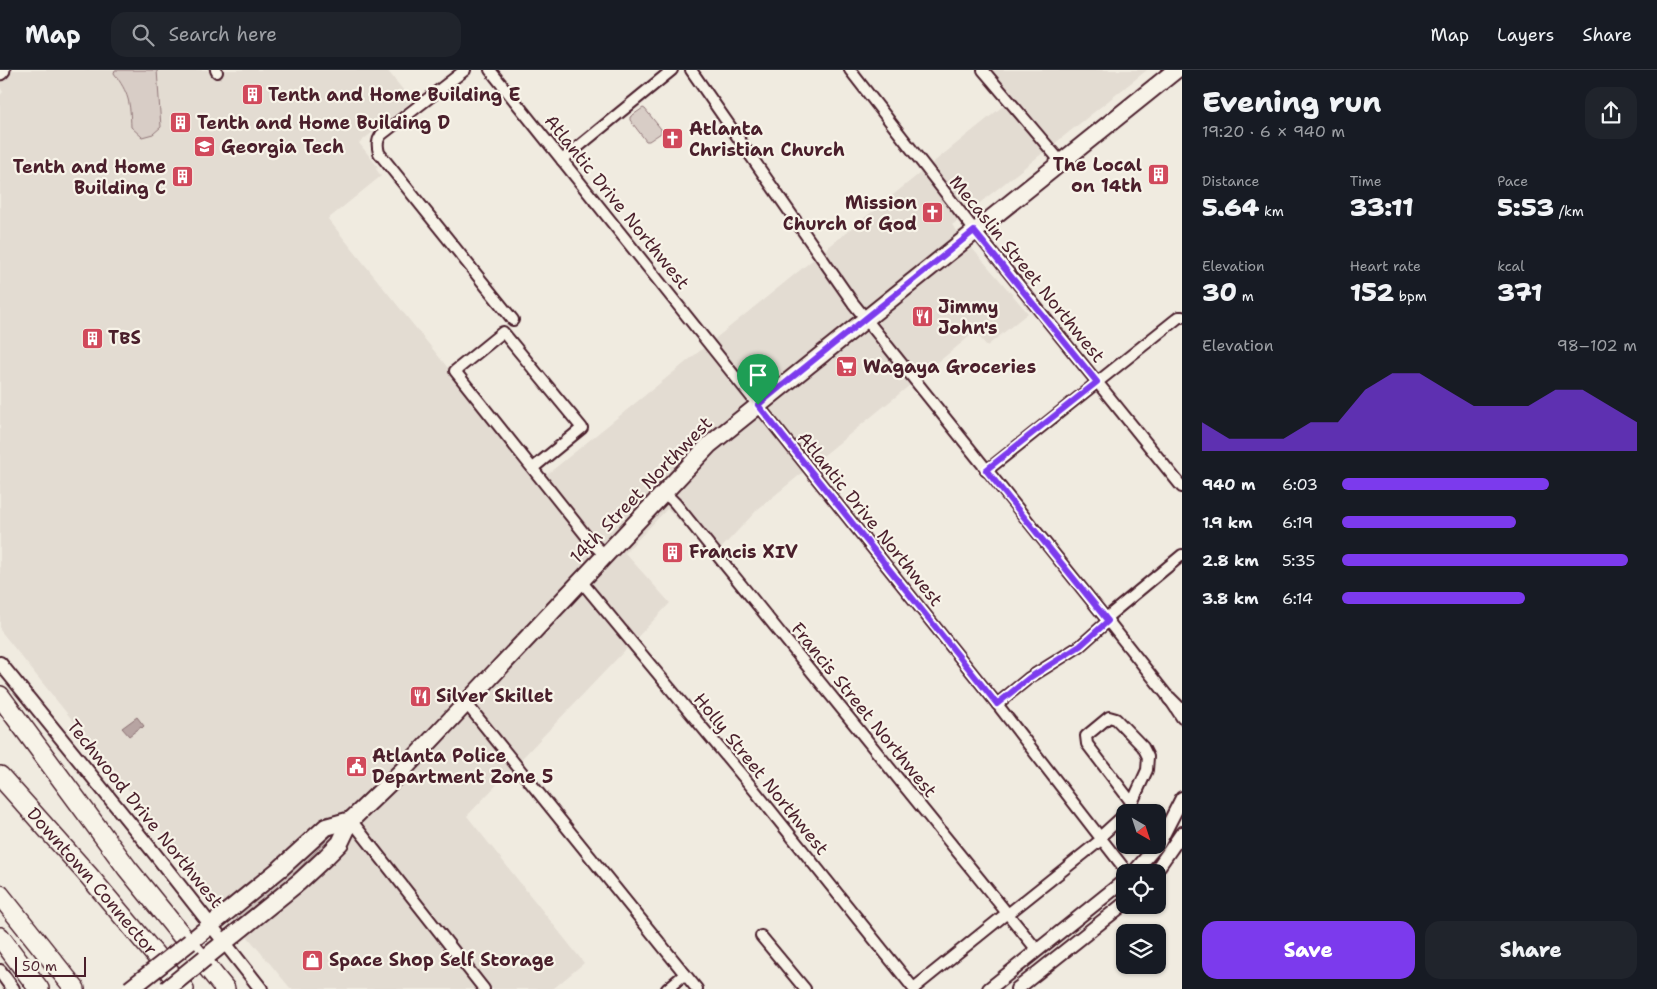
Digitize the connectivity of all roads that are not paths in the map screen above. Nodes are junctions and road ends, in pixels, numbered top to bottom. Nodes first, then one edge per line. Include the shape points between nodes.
1 (464, 70) edge
2 (490, 70) edge
3 (672, 70) edge
4 (691, 70) edge
5 (850, 70) edge
6 (983, 70) edge
7 (1176, 70) edge
8 (562, 160) junction
9 (1061, 162) junction
10 (974, 231) junction
11 (1182, 317) edge
12 (865, 319) junction
13 (513, 320) dead end
14 (1097, 382) junction
15 (758, 405) junction
16 (533, 468) junction
17 (986, 470) junction
18 (1182, 488) edge
19 (664, 492) junction
20 (605, 555) junction
21 (1182, 555) edge
22 (581, 581) junction
23 (1107, 620) junction
24 (0, 663) edge
25 (0, 696) edge
26 (1169, 698) junction
27 (466, 703) junction
28 (997, 704) junction
29 (1182, 711) edge
30 (1182, 718) edge
31 (0, 776) edge
32 (1182, 798) edge
33 (1132, 803) junction
34 (351, 820) junction
35 (1182, 833) edge
36 (1101, 838) junction
37 (1122, 864) edge
38 (1141, 864) edge
39 (1161, 864) edge
40 (1116, 887) edge
41 (0, 895) edge
42 (1116, 910) edge
43 (1008, 914) junction
44 (211, 925) junction
45 (761, 936) dead end
46 (0, 937) edge
47 (224, 943) junction
48 (1037, 950) junction
49 (0, 971) edge
50 (685, 974) junction
51 (13, 989) edge
52 (39, 989) edge
53 (75, 989) edge
54 (130, 989) edge
55 (166, 989) edge
56 (184, 989) edge
57 (225, 989) edge
58 (261, 989) edge
59 (484, 989) edge
60 (666, 989) edge
61 (697, 989) edge
62 (805, 989) edge
63 (914, 989) edge
64 (989, 989) edge
65 (1017, 989) edge

1 - 13 street via 381,135 377,146
2 - 8 street, Atlantic Drive Northwest
3 - 8 street
4 - 12 street
5 - 10 street, Mecaslin Street Northwest
6 - 9 street
7 - 9 main road, 14th Street Northwest
8 - 15 street, Atlantic Drive Northwest
9 - 10 main road, 14th Street Northwest
10 - 12 main road, 14th Street Northwest
10 - 14 street, Mecaslin Street Northwest
11 - 14 street
12 - 15 main road, 14th Street Northwest
12 - 17 street
14 - 17 street
14 - 18 street, Mecaslin Street Northwest
15 - 19 main road, 14th Street Northwest via 709,445
15 - 28 street, Atlantic Drive Northwest
16 - 16 street via 455,371 503,332 582,428
16 - 20 street
17 - 23 street
19 - 20 main road, 14th Street Northwest
19 - 43 street, Francis Street Northwest
20 - 22 main road, 14th Street Northwest
21 - 23 street
22 - 27 main road, 14th Street Northwest
22 - 63 street, Holly Street Northwest
23 - 26 street
23 - 28 street via 1080,646 1029,678
24 - 44 street, Techwood Drive Northwest
25 - 57 highway via 127,868
26 - 29 street
26 - 30 street
27 - 34 main road, 14th Street Northwest
27 - 50 street
28 - 36 street, Atlantic Drive Northwest
31 - 56 highway, Downtown Connector
32 - 38 street via 1159,843
33 - 33 street via 1147,770 1148,757 1144,747 1116,719 1109,717 1086,736 1087,744
33 - 36 street
34 - 44 main road, 14th Street Northwest via 326,828
34 - 47 main road, 14th Street Northwest via 340,843 326,857
34 - 59 street
35 - 39 street
36 - 37 street, Atlantic Drive Northwest
36 - 43 street
40 - 48 street
41 - 53 highway
42 - 65 street
43 - 48 street, Francis Street Northwest
43 - 63 street
44 - 47 street, Techwood Drive Northwest
44 - 54 main road, 14th Street Northwest, bridge
45 - 62 street
46 - 52 highway
47 - 55 main road, 14th Street Northwest, bridge
47 - 58 street, Techwood Drive Northwest
48 - 64 street
49 - 51 street
50 - 60 street
50 - 61 street

